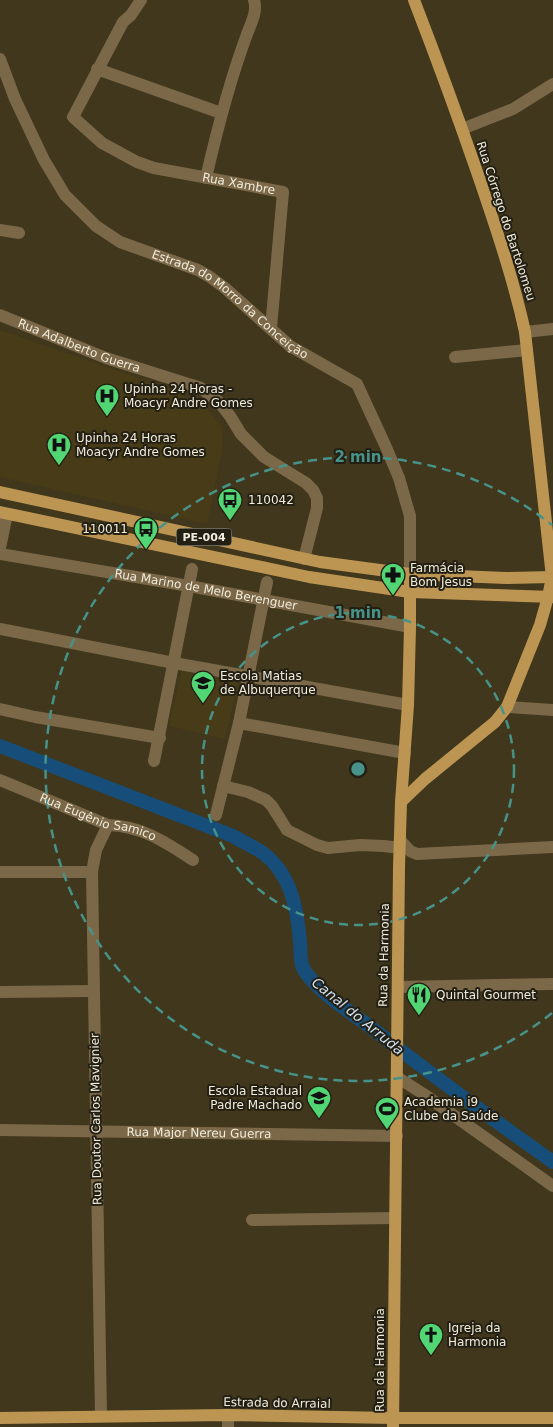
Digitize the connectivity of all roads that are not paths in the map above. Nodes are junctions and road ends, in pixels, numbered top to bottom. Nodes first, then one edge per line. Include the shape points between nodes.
1 (140, 0) edge
2 (254, 0) edge
3 (414, 0) edge
4 (0, 59) edge
5 (97, 69) junction
6 (553, 84) edge
7 (221, 113) junction
8 (462, 129) junction
9 (206, 178) junction
10 (0, 230) edge
11 (20, 233) dead end
12 (0, 315) edge
13 (271, 328) junction
14 (553, 329) edge
15 (525, 332) junction
16 (527, 350) junction
17 (455, 356) dead end
18 (0, 492) edge
19 (4, 513) edge
20 (0, 548) edge
21 (0, 554) edge
22 (304, 559) junction
23 (192, 569) dead end
24 (410, 574) junction
25 (552, 577) edge
26 (267, 582) dead end
27 (189, 586) junction
28 (410, 592) junction
29 (550, 597) edge
30 (263, 600) junction
31 (410, 627) junction
32 (0, 629) edge
33 (174, 663) junction
34 (248, 676) junction
35 (408, 705) junction
36 (508, 707) junction
37 (0, 709) edge
38 (553, 710) edge
39 (238, 723) junction
40 (160, 738) junction
41 (405, 754) junction
42 (154, 761) dead end
43 (0, 780) edge
44 (223, 786) junction
45 (401, 802) junction
46 (216, 815) dead end
47 (108, 826) junction
48 (400, 844) junction
49 (553, 847) edge
50 (418, 854) junction
51 (193, 860) dead end
52 (399, 867) junction
53 (0, 872) edge
54 (92, 872) junction
55 (553, 984) edge
56 (398, 986) junction
57 (93, 991) junction
58 (0, 992) edge
59 (397, 1077) junction
60 (0, 1130) edge
61 (96, 1132) junction
62 (397, 1136) junction
63 (553, 1186) edge
64 (394, 1218) junction
65 (252, 1220) dead end
66 (101, 1416) junction
67 (553, 1418) edge
68 (7, 1421) edge
69 (228, 1421) edge
70 (393, 1423) edge

1 - 5 street via 123,22
2 - 7 street via 255,11
3 - 8 main road, Rua Córrego do Bartolomeu
4 - 13 street, Estrada do Morro da Conceição via 44,160 66,195 96,226 120,242 198,270
5 - 7 street
5 - 9 street, Rua Xambre via 74,117 102,143 137,162
6 - 8 street via 513,109
7 - 9 street
8 - 15 main road, Rua Córrego do Bartolomeu via 504,251
9 - 13 street, Rua Xambre via 283,192
10 - 11 street
12 - 22 street, Rua Adalberto Guerra via 106,358 201,388 210,394 264,457 313,490 317,508
13 - 24 street, Estrada do Morro da Conceição via 290,346 358,384 399,478 410,516
14 - 15 street
15 - 16 main road, Rua Córrego do Bartolomeu
16 - 17 street
16 - 25 main road, Rua Córrego do Bartolomeu
18 - 22 main road, PE-004
19 - 20 street
19 - 28 main road, PE-004 via 309,577
21 - 27 street, Rua Marino de Melo Berenguer
22 - 24 main road, PE-004
23 - 27 street
24 - 25 main road, PE-004
24 - 28 main road, Rua da Harmonia
25 - 29 main road, Rua Córrego do Bartolomeu
26 - 30 street
27 - 30 street, Rua Marino de Melo Berenguer
27 - 33 street
28 - 29 main road, PE-004
28 - 31 main road, Rua da Harmonia
29 - 36 main road, Rua Córrego do Bartolomeu
30 - 31 street, Rua Marino de Melo Berenguer
30 - 34 street
31 - 35 main road, Rua da Harmonia
32 - 33 street
33 - 34 street
33 - 40 street
34 - 35 street
34 - 39 street
35 - 41 main road, Rua da Harmonia
36 - 38 street
36 - 45 main road via 495,722
37 - 40 street
39 - 41 street
39 - 44 street
40 - 42 street
41 - 45 main road, Rua da Harmonia
43 - 47 street, Rua Eugênio Samico
44 - 46 street
44 - 48 street via 266,800 287,830 317,845 328,848
45 - 48 main road, Rua da Harmonia
47 - 51 street, Rua Eugênio Samico via 139,830
47 - 54 street, Rua Doutor Carlos Mavignier via 96,850
48 - 50 street
48 - 52 main road, Rua da Harmonia
49 - 50 street
50 - 52 street via 409,857
52 - 56 main road, Rua da Harmonia
53 - 54 street
54 - 57 street, Rua Doutor Carlos Mavignier
55 - 56 street
56 - 59 main road, Rua da Harmonia
57 - 58 street
57 - 61 street, Rua Doutor Carlos Mavignier
59 - 62 main road, Rua da Harmonia
59 - 63 street
60 - 61 street, Rua Major Nereu Guerra
61 - 62 street, Rua Major Nereu Guerra
61 - 66 street, Rua Doutor Carlos Mavignier
62 - 64 main road, Rua da Harmonia
64 - 65 street
64 - 70 main road, Rua da Harmonia
66 - 68 main road, Estrada do Arraial
66 - 69 main road, Estrada do Arraial
67 - 70 main road, Estrada do Arraial
69 - 70 main road, Estrada do Arraial

